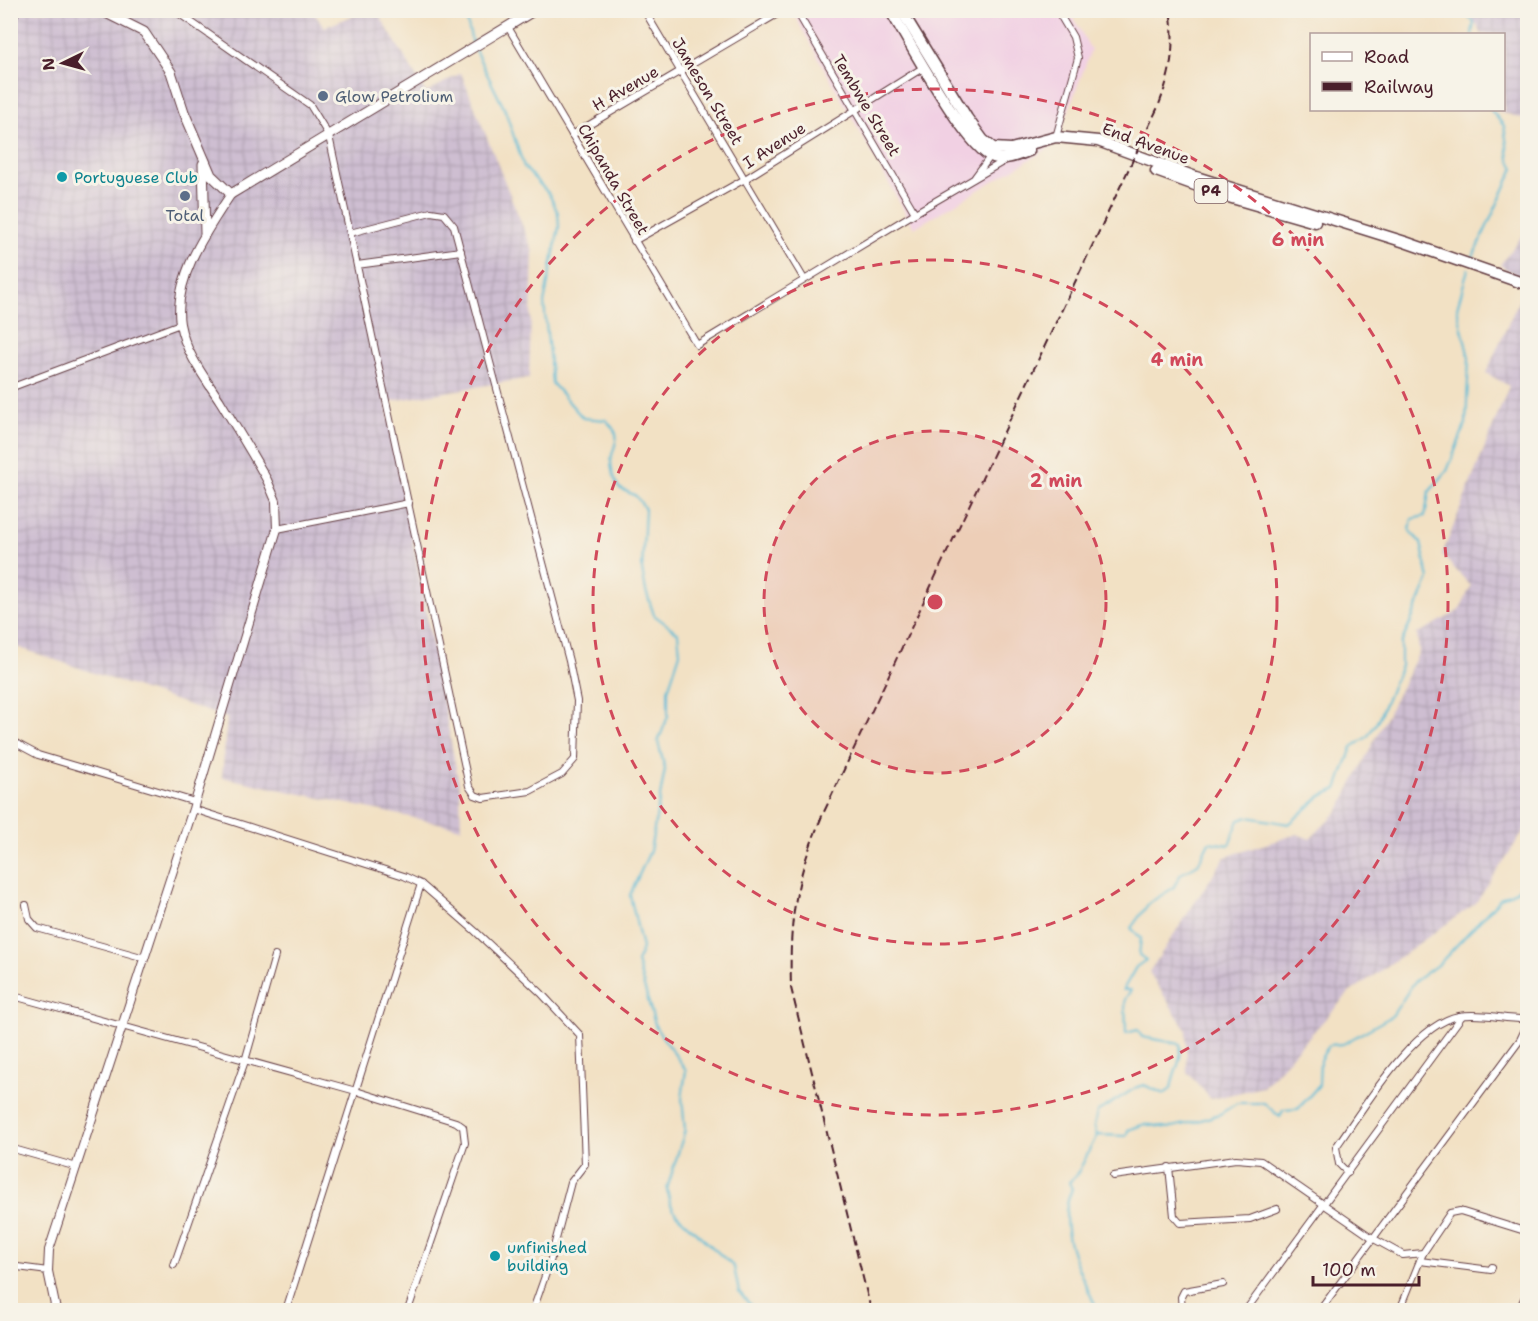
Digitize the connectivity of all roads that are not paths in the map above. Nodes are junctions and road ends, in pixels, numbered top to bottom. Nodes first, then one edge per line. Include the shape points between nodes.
1 (17, 10) edge
2 (100, 10) edge
3 (174, 10) edge
4 (535, 10) edge
5 (644, 10) edge
6 (784, 10) edge
7 (796, 10) edge
8 (890, 10) edge
9 (902, 10) edge
10 (1057, 10) edge
11 (10, 24) edge
12 (508, 27) junction
13 (925, 66) junction
14 (680, 71) junction
15 (854, 108) junction
16 (572, 135) junction
17 (329, 136) junction
18 (1056, 138) junction
19 (992, 152) junction
20 (1012, 157) junction
21 (203, 158) junction
22 (745, 179) junction
23 (970, 183) junction
24 (231, 194) junction
25 (915, 213) junction
26 (205, 233) junction
27 (350, 233) junction
28 (634, 240) junction
29 (460, 251) junction
30 (1432, 253) junction
31 (357, 265) junction
32 (804, 279) junction
33 (1527, 285) edge
34 (180, 324) junction
35 (697, 345) joint
36 (10, 388) edge
37 (409, 502) junction
38 (277, 529) junction
39 (10, 740) edge
40 (194, 806) junction
41 (421, 884) junction
42 (26, 905) dead end
43 (275, 956) dead end
44 (145, 958) junction
45 (10, 995) edge
46 (1462, 1016) junction
47 (1527, 1019) edge
48 (1527, 1023) edge
49 (122, 1025) junction
50 (245, 1061) junction
51 (356, 1091) junction
52 (10, 1148) edge
53 (77, 1167) junction
54 (1169, 1167) junction
55 (1348, 1173) junction
56 (1113, 1176) dead end
57 (1326, 1204) junction
58 (1277, 1209) dead end
59 (1527, 1232) edge
60 (1374, 1239) junction
61 (1423, 1253) junction
62 (1420, 1261) junction
63 (174, 1265) dead end
64 (10, 1266) edge
65 (1492, 1267) dead end
66 (48, 1271) junction
67 (1223, 1284) dead end
68 (1527, 1290) edge
69 (56, 1311) edge
70 (286, 1311) edge
71 (408, 1311) edge
72 (533, 1311) edge
73 (1182, 1311) edge
74 (1246, 1311) edge
75 (1320, 1311) edge
76 (1400, 1311) edge
77 (1519, 1311) edge

1 - 11 street
2 - 21 main road via 144,32 171,72
3 - 17 street via 310,105
4 - 12 main road
5 - 14 street, Jameson Street
6 - 14 street, H Avenue
7 - 15 street, Tembwe Street
8 - 13 highway
9 - 19 highway via 977,134
10 - 18 street via 1073,37 1078,58
12 - 16 street, Chipanda Street
12 - 17 main road
13 - 15 street, I Avenue
13 - 19 highway via 971,140
14 - 16 street, H Avenue
14 - 22 street, Jameson Street
15 - 22 street, I Avenue
15 - 25 street, Tembwe Street
16 - 28 street, Chipanda Street
17 - 24 main road
17 - 27 street
18 - 19 highway, End Avenue / P4
18 - 30 highway, End Avenue / P4 via 1098,141
19 - 20 highway, End Avenue / P4
19 - 23 street, End Avenue
20 - 23 street, End Avenue
20 - 30 highway, End Avenue / P4 via 1065,143 1094,146 1225,196
21 - 24 main road via 211,175
21 - 26 main road
22 - 28 street, I Avenue
22 - 32 street, Jameson Street
23 - 25 street, End Avenue
24 - 26 street
25 - 32 street, End Avenue
26 - 34 street via 190,264
27 - 29 street via 421,214 444,214 454,226
27 - 31 street
28 - 35 street, Chipanda Street
29 - 31 street
29 - 37 street via 567,650 577,701 575,759 546,785 483,798 469,786
30 - 33 highway, End Avenue / P4
31 - 37 street
32 - 35 street, End Avenue
34 - 36 street
34 - 38 street via 193,360 267,480 276,501
37 - 38 street
38 - 40 street
39 - 40 street via 38,755
40 - 41 street
40 - 44 street
41 - 51 street
41 - 72 street via 525,977 580,1035 585,1164 571,1182
42 - 44 street via 29,919 37,928
43 - 50 street
44 - 49 street
45 - 49 street
46 - 47 street
46 - 55 street
46 - 55 street via 1451,1018 1402,1054 1336,1147 1339,1164
48 - 60 street via 1520,1040
49 - 50 street
49 - 53 street
50 - 51 street
50 - 63 street
51 - 70 street
51 - 71 street via 456,1122 465,1134
52 - 53 street
53 - 66 street via 49,1250
54 - 56 street
54 - 57 street via 1236,1159 1261,1161
54 - 58 street via 1174,1216 1180,1223 1250,1219
55 - 57 street
57 - 60 street
57 - 74 street
59 - 61 street via 1455,1211 1444,1220
60 - 61 street via 1403,1255
60 - 75 street
61 - 62 street
62 - 65 street via 1491,1270
62 - 76 street
64 - 66 street
66 - 69 street
67 - 73 street via 1184,1290
68 - 77 street

